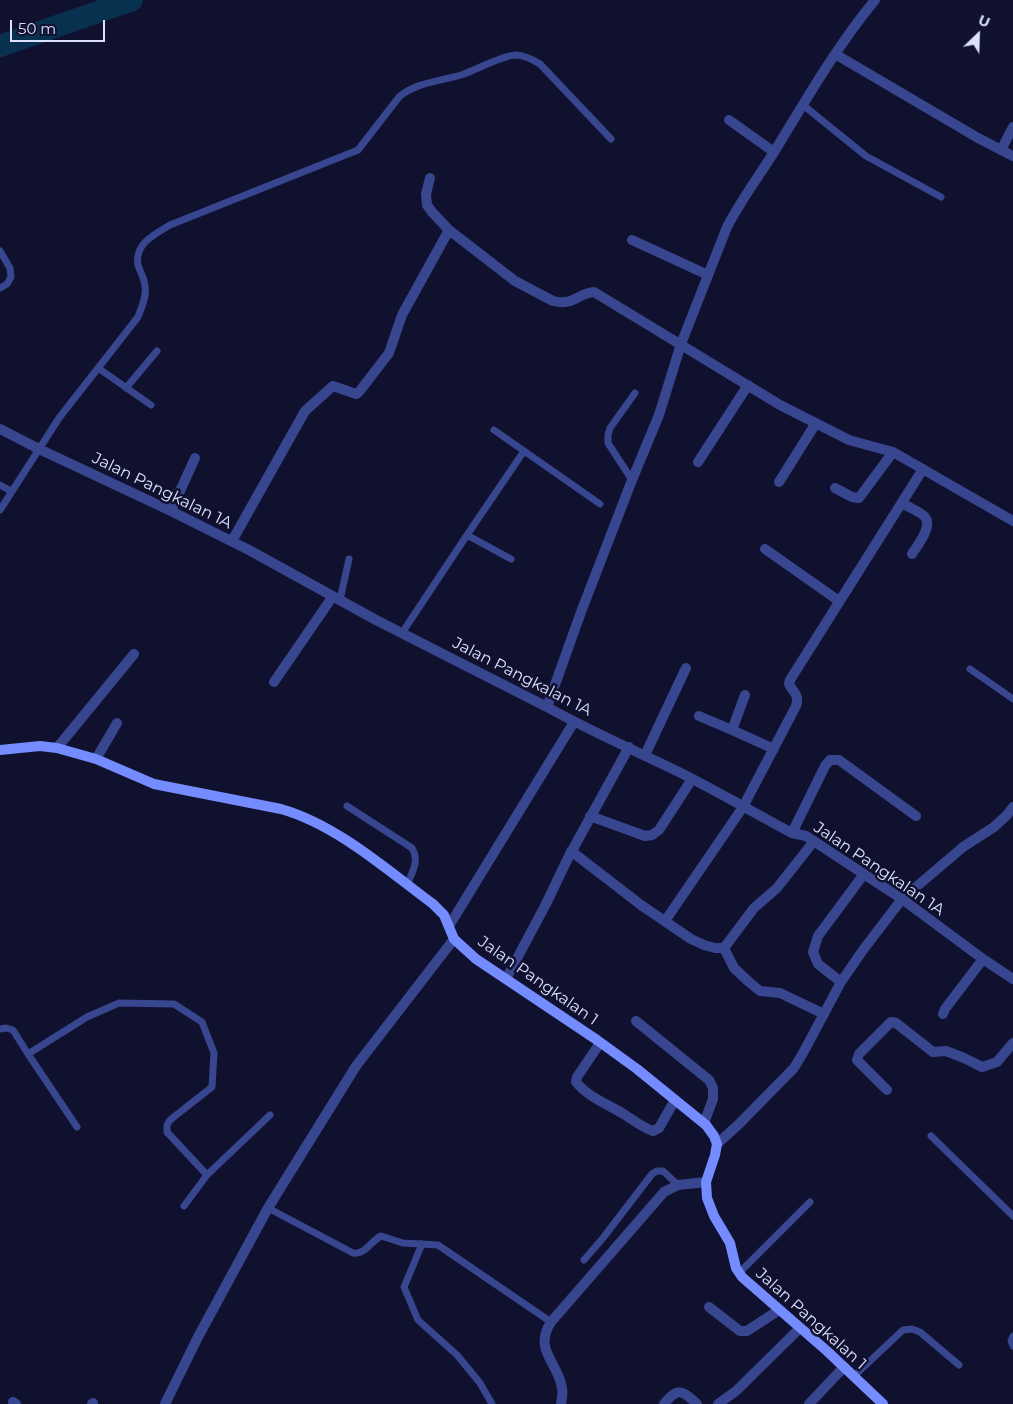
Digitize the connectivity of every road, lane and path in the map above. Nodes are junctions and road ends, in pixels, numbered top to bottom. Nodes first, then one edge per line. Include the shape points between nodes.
1 (875, 0) edge
2 (835, 54) junction
3 (803, 106) junction
4 (729, 120) dead end
5 (1013, 127) edge
6 (611, 139) dead end
7 (1001, 150) junction
8 (774, 152) junction
9 (1013, 156) edge
10 (430, 178) dead end
11 (941, 197) dead end
12 (449, 230) junction
13 (632, 240) dead end
14 (0, 251) edge
15 (708, 275) junction
16 (0, 288) edge
17 (681, 344) junction
18 (157, 351) dead end
19 (98, 368) junction
20 (748, 385) junction
21 (126, 388) junction
22 (635, 393) dead end
23 (151, 405) dead end
24 (816, 423) junction
25 (0, 430) edge
26 (494, 430) dead end
27 (38, 449) junction
28 (524, 450) junction
29 (893, 452) junction
30 (196, 458) dead end
31 (698, 462) dead end
32 (923, 469) junction
33 (632, 480) junction
34 (779, 482) dead end
35 (0, 485) edge
36 (835, 488) dead end
37 (11, 491) junction
38 (600, 504) dead end
39 (904, 504) dead end
40 (0, 510) edge
41 (171, 511) junction
42 (1013, 521) edge
43 (467, 535) junction
44 (232, 541) junction
45 (765, 549) dead end
46 (912, 554) dead end
47 (348, 559) dead end
48 (511, 559) dead end
49 (336, 598) junction
50 (839, 601) junction
51 (402, 633) junction
52 (134, 654) dead end
53 (686, 668) dead end
54 (970, 669) dead end
55 (274, 682) dead end
56 (745, 695) dead end
57 (1013, 699) edge
58 (548, 707) junction
59 (699, 716) dead end
60 (117, 722) dead end
61 (574, 722) junction
62 (732, 730) junction
63 (629, 747) junction
64 (57, 748) junction
65 (774, 748) junction
66 (0, 750) edge
67 (645, 756) junction
68 (96, 759) junction
69 (692, 779) junction
70 (347, 806) dead end
71 (743, 807) junction
72 (1013, 807) edge
73 (590, 816) junction
74 (916, 816) dead end
75 (792, 833) junction
76 (814, 841) junction
77 (571, 851) junction
78 (864, 874) junction
79 (407, 885) junction
80 (902, 899) junction
81 (665, 921) junction
82 (448, 926) junction
83 (454, 939) junction
84 (724, 948) junction
85 (983, 959) junction
86 (506, 979) junction
87 (1013, 979) edge
88 (841, 982) junction
89 (824, 1014) junction
90 (943, 1014) dead end
91 (636, 1021) dead end
92 (0, 1029) edge
93 (600, 1043) junction
94 (1013, 1043) edge
95 (28, 1054) junction
96 (887, 1090) dead end
97 (675, 1100) junction
98 (270, 1115) dead end
99 (704, 1123) junction
100 (77, 1127) dead end
101 (931, 1136) dead end
102 (717, 1144) junction
103 (206, 1174) junction
104 (706, 1182) junction
105 (678, 1185) junction
106 (810, 1202) dead end
107 (184, 1206) dead end
108 (268, 1208) junction
109 (1013, 1216) edge
110 (422, 1244) junction
111 (584, 1260) dead end
112 (739, 1273) junction
113 (709, 1307) dead end
114 (780, 1310) junction
115 (551, 1322) junction
116 (800, 1328) junction
117 (1013, 1336) edge
118 (1013, 1346) edge
119 (959, 1365) dead end
120 (844, 1367) junction
121 (854, 1376) junction
122 (165, 1404) edge
123 (492, 1404) edge
124 (561, 1404) edge
125 (664, 1404) edge
126 (697, 1404) edge
127 (718, 1404) edge
128 (809, 1404) edge
129 (884, 1404) edge

1 - 2 street
2 - 3 street
2 - 7 street
3 - 8 street
3 - 11 lane via 866,156
4 - 8 street
5 - 7 street
6 - 19 lane via 540,64 525,57 512,55 464,74 413,88 399,97 358,150 170,225 150,237 139,249 138,263 146,288 138,318
7 - 9 street
8 - 15 street via 736,209
10 - 12 street via 427,205
12 - 17 street via 514,281 553,301 568,303 594,292
12 - 44 street via 402,315 389,353 359,392 356,394 333,386 305,411
13 - 15 street
14 - 16 lane via 10,268 11,277
15 - 17 street
17 - 20 street
17 - 33 street via 659,415
18 - 21 lane
19 - 21 lane
19 - 27 lane
20 - 24 street
20 - 31 street
21 - 23 lane
22 - 33 lane via 608,435 608,443
24 - 29 street via 849,440
24 - 34 street
25 - 27 street, Jalan Pangkalan 1A
26 - 28 lane
27 - 37 lane
27 - 41 street, Jalan Pangkalan 1A
28 - 38 lane
28 - 43 lane
29 - 32 street
29 - 36 street via 859,498
30 - 41 street
32 - 42 street
32 - 50 street
33 - 58 street
35 - 37 lane
37 - 40 lane
39 - 46 street via 925,517 928,523
41 - 44 street, Jalan Pangkalan 1A
43 - 48 lane
43 - 51 lane
44 - 49 street, Jalan Pangkalan 1A
45 - 50 street
47 - 49 lane
49 - 51 street, Jalan Pangkalan 1A
49 - 55 street
50 - 65 street via 790,680 798,700
51 - 58 street, Jalan Pangkalan 1A
52 - 64 street
53 - 67 street
54 - 57 lane
56 - 62 street
58 - 61 street, Jalan Pangkalan 1A
59 - 62 street
60 - 68 street
61 - 63 street, Jalan Pangkalan 1A
61 - 82 street
62 - 65 street
63 - 67 street, Jalan Pangkalan 1A
63 - 73 street
64 - 66 main road, Jalan Pangkalan 1 via 40,746
64 - 68 main road, Jalan Pangkalan 1
65 - 71 street
67 - 69 street, Jalan Pangkalan 1A
68 - 79 main road, Jalan Pangkalan 1 via 154,784 299,814 359,849
69 - 71 street, Jalan Pangkalan 1A
69 - 73 street via 652,836
70 - 79 lane via 412,848 416,861
71 - 75 street, Jalan Pangkalan 1A
71 - 81 street
72 - 80 street via 994,827 964,847
73 - 77 street
74 - 75 street via 839,760 830,760
75 - 76 street, Jalan Pangkalan 1A
76 - 78 street, Jalan Pangkalan 1A
76 - 84 street via 778,888 754,908
77 - 81 street
77 - 86 street
78 - 80 street, Jalan Pangkalan 1A
78 - 88 street via 818,936 812,952 818,964
79 - 82 main road, Jalan Pangkalan 1 via 433,904 444,915
80 - 85 street, Jalan Pangkalan 1A
80 - 88 street
81 - 84 street via 704,945
82 - 83 main road, Jalan Pangkalan 1
83 - 86 main road, Jalan Pangkalan 1
83 - 108 street via 356,1066
84 - 89 street via 734,968 760,991 780,993
85 - 87 street, Jalan Pangkalan 1A
85 - 90 street
86 - 93 main road, Jalan Pangkalan 1
88 - 89 street
89 - 102 street via 794,1068
91 - 99 street via 708,1080 713,1088 713,1099
92 - 95 lane via 13,1030
93 - 97 main road, Jalan Pangkalan 1
93 - 97 street via 577,1077 576,1082 582,1090 653,1131 659,1128
94 - 96 street via 996,1062 982,1067 946,1051 933,1052 896,1023 890,1022 857,1060
95 - 100 lane
95 - 103 lane via 87,1016 119,1003 174,1004 202,1022 214,1053 212,1087 170,1120 167,1132
97 - 99 main road, Jalan Pangkalan 1
98 - 103 lane
99 - 102 main road, Jalan Pangkalan 1
101 - 109 lane
102 - 104 main road, Jalan Pangkalan 1
103 - 107 lane
104 - 105 street
104 - 112 main road, Jalan Pangkalan 1 via 707,1198 730,1244
105 - 111 lane via 663,1172 652,1174
105 - 115 street via 664,1192
106 - 112 lane
108 - 110 lane via 353,1253 362,1252 381,1236 403,1243
108 - 122 street
110 - 115 lane via 438,1245
110 - 123 lane via 404,1288 418,1320 456,1355 480,1383
112 - 114 main road, Jalan Pangkalan 1
113 - 114 street via 740,1331 747,1331
114 - 116 main road, Jalan Pangkalan 1
115 - 124 street via 544,1342 546,1354 562,1388
116 - 120 main road, Jalan Pangkalan 1
116 - 127 street via 736,1391
117 - 118 lane
119 - 121 lane via 912,1329 903,1330
120 - 121 main road, Jalan Pangkalan 1
120 - 128 street
121 - 129 main road, Jalan Pangkalan 1
125 - 126 street via 678,1392 687,1394

